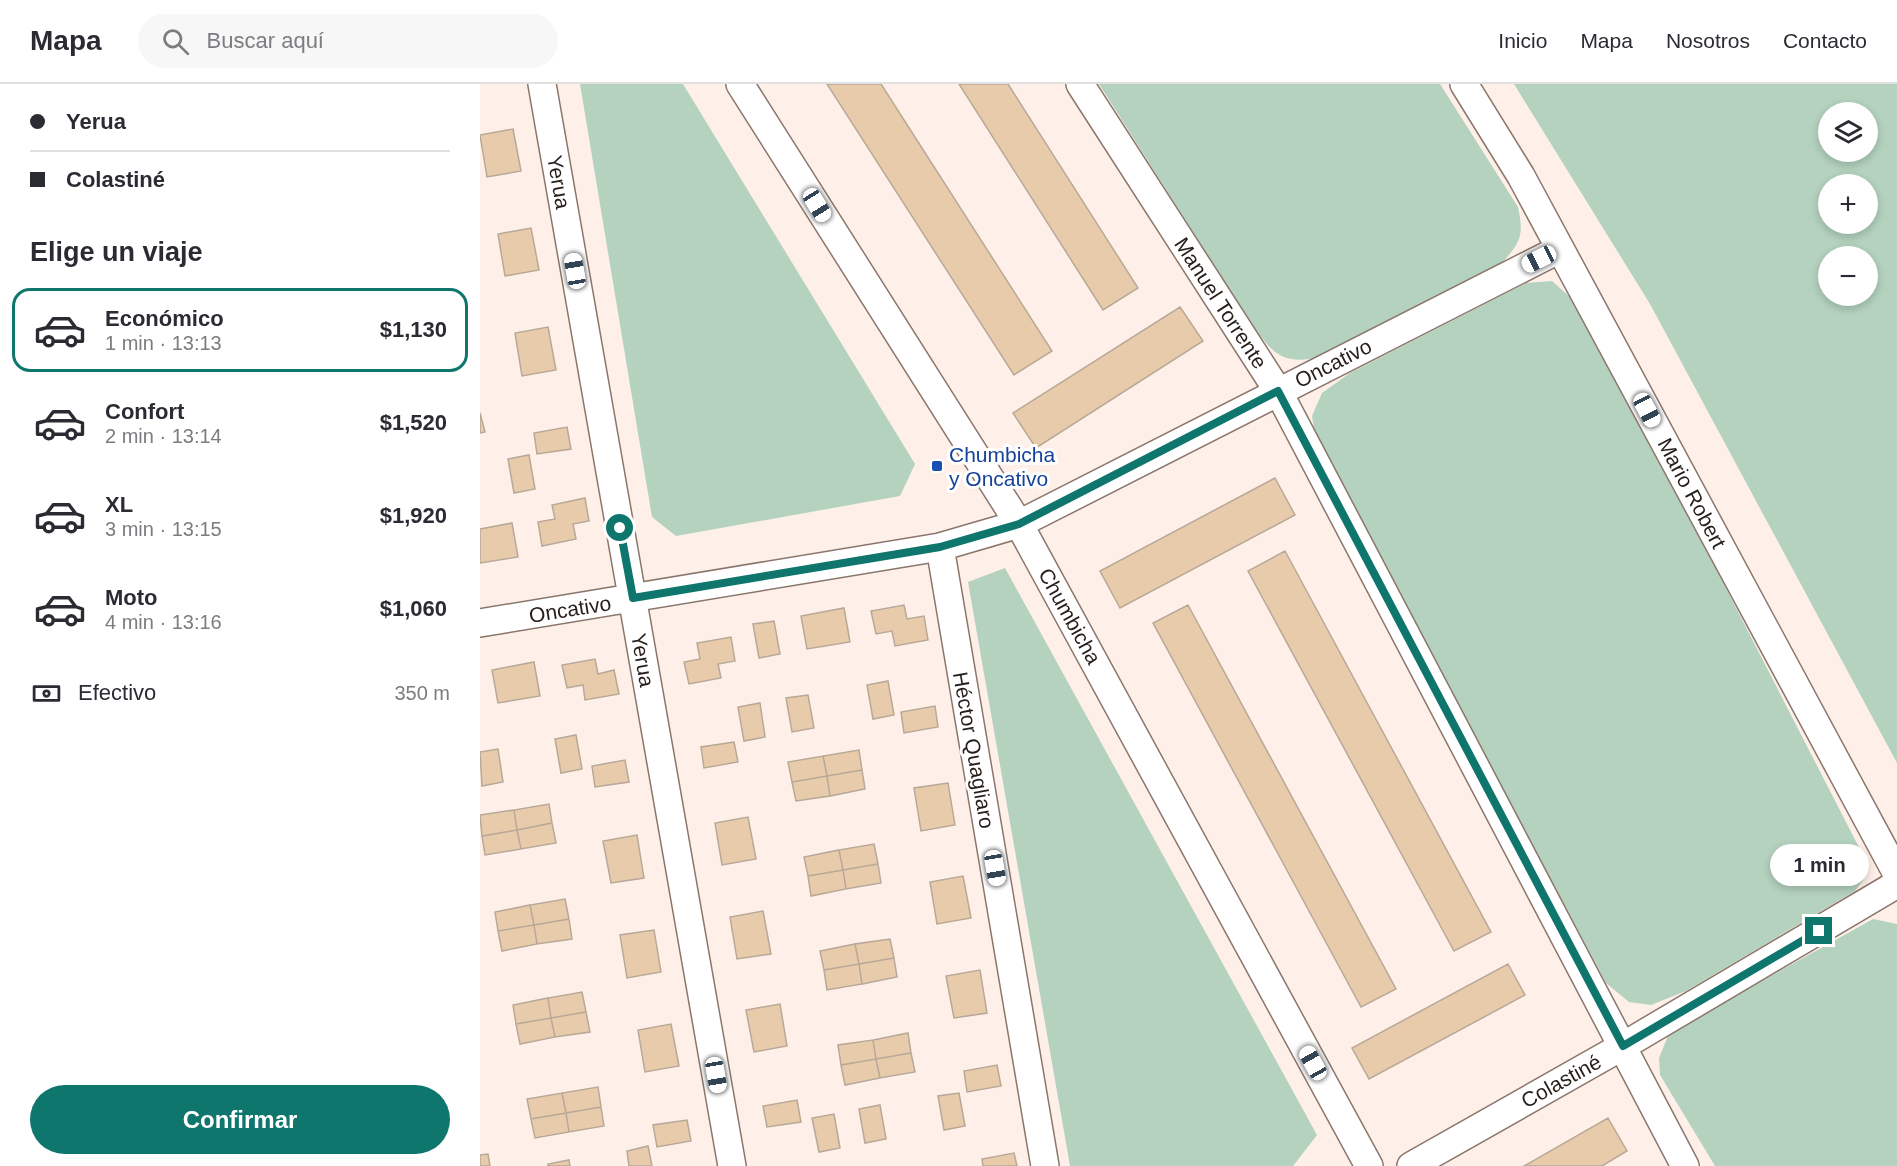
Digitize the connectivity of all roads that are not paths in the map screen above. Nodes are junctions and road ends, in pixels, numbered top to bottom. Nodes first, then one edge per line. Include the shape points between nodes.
1 (542, 84) edge
2 (740, 84) edge
3 (1080, 84) edge
4 (1464, 84) edge
5 (1560, 249) junction
6 (1278, 391) junction
7 (1019, 524) junction
8 (940, 547) junction
9 (633, 598) junction
10 (480, 623) edge
11 (1897, 874) edge
12 (1897, 884) edge
13 (1623, 1046) junction
14 (732, 1166) edge
15 (1045, 1166) edge
16 (1369, 1166) edge
17 (1411, 1166) edge
18 (1685, 1166) edge

1 - 9 street, Yerua
2 - 7 street, Chumbicha
3 - 6 street, Manuel Torrente
4 - 5 street, Mario Robert via 1521,176
5 - 6 street, Oncativo
5 - 11 street, Mario Robert
6 - 7 street, Oncativo
6 - 13 street, Manuel Torrente
7 - 8 street, Oncativo
7 - 16 street, Chumbicha
8 - 9 street, Oncativo
8 - 15 street, Héctor Quagliaro
9 - 10 street, Oncativo
9 - 14 street, Yerua
12 - 13 street, Colastiné
13 - 17 street, Colastiné
13 - 18 street, Manuel Torrente

